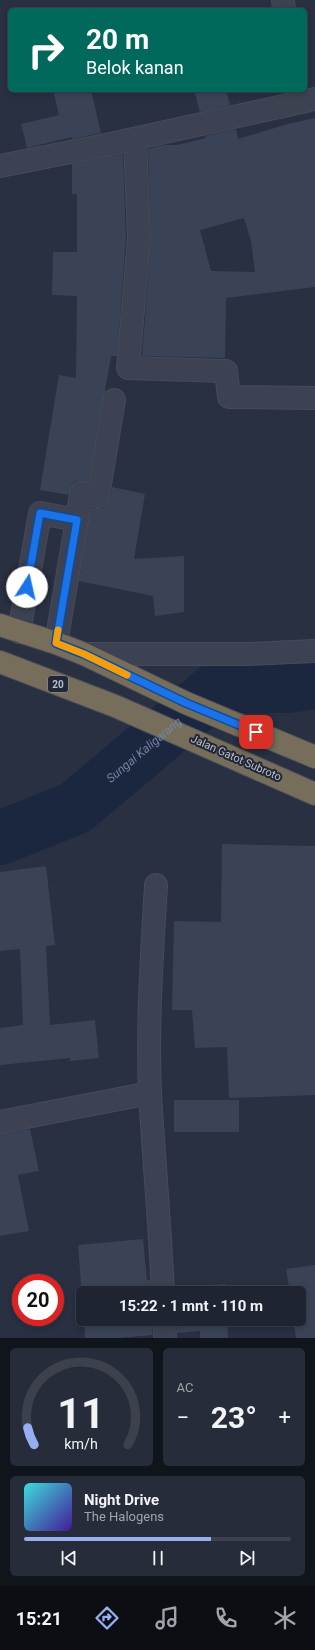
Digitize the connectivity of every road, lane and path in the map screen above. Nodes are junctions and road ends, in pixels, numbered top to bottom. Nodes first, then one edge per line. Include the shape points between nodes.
1 (304, 97) edge
2 (135, 139) junction
3 (0, 166) edge
4 (315, 398) edge
5 (114, 400) dead end
6 (77, 520) junction
7 (10, 628) edge
8 (56, 643) junction
9 (315, 651) edge
10 (84, 654) junction
11 (0, 662) edge
12 (315, 757) edge
13 (315, 794) edge
14 (156, 885) dead end
15 (150, 1093) junction
16 (0, 1122) edge
17 (163, 1286) edge
18 (164, 1326) edge
19 (165, 1338) edge

1 - 2 street
2 - 3 street
2 - 4 street via 139,239 128,368 226,371 229,398
5 - 6 street via 98,496 81,493
6 - 7 street via 40,513
6 - 8 street
7 - 8 highway
8 - 10 highway
9 - 10 street via 248,654
10 - 12 highway via 186,703
11 - 13 highway, Jalan Gatot Subroto / 20 via 115,706
14 - 15 street via 150,989
15 - 16 street
15 - 17 street
18 - 19 street

